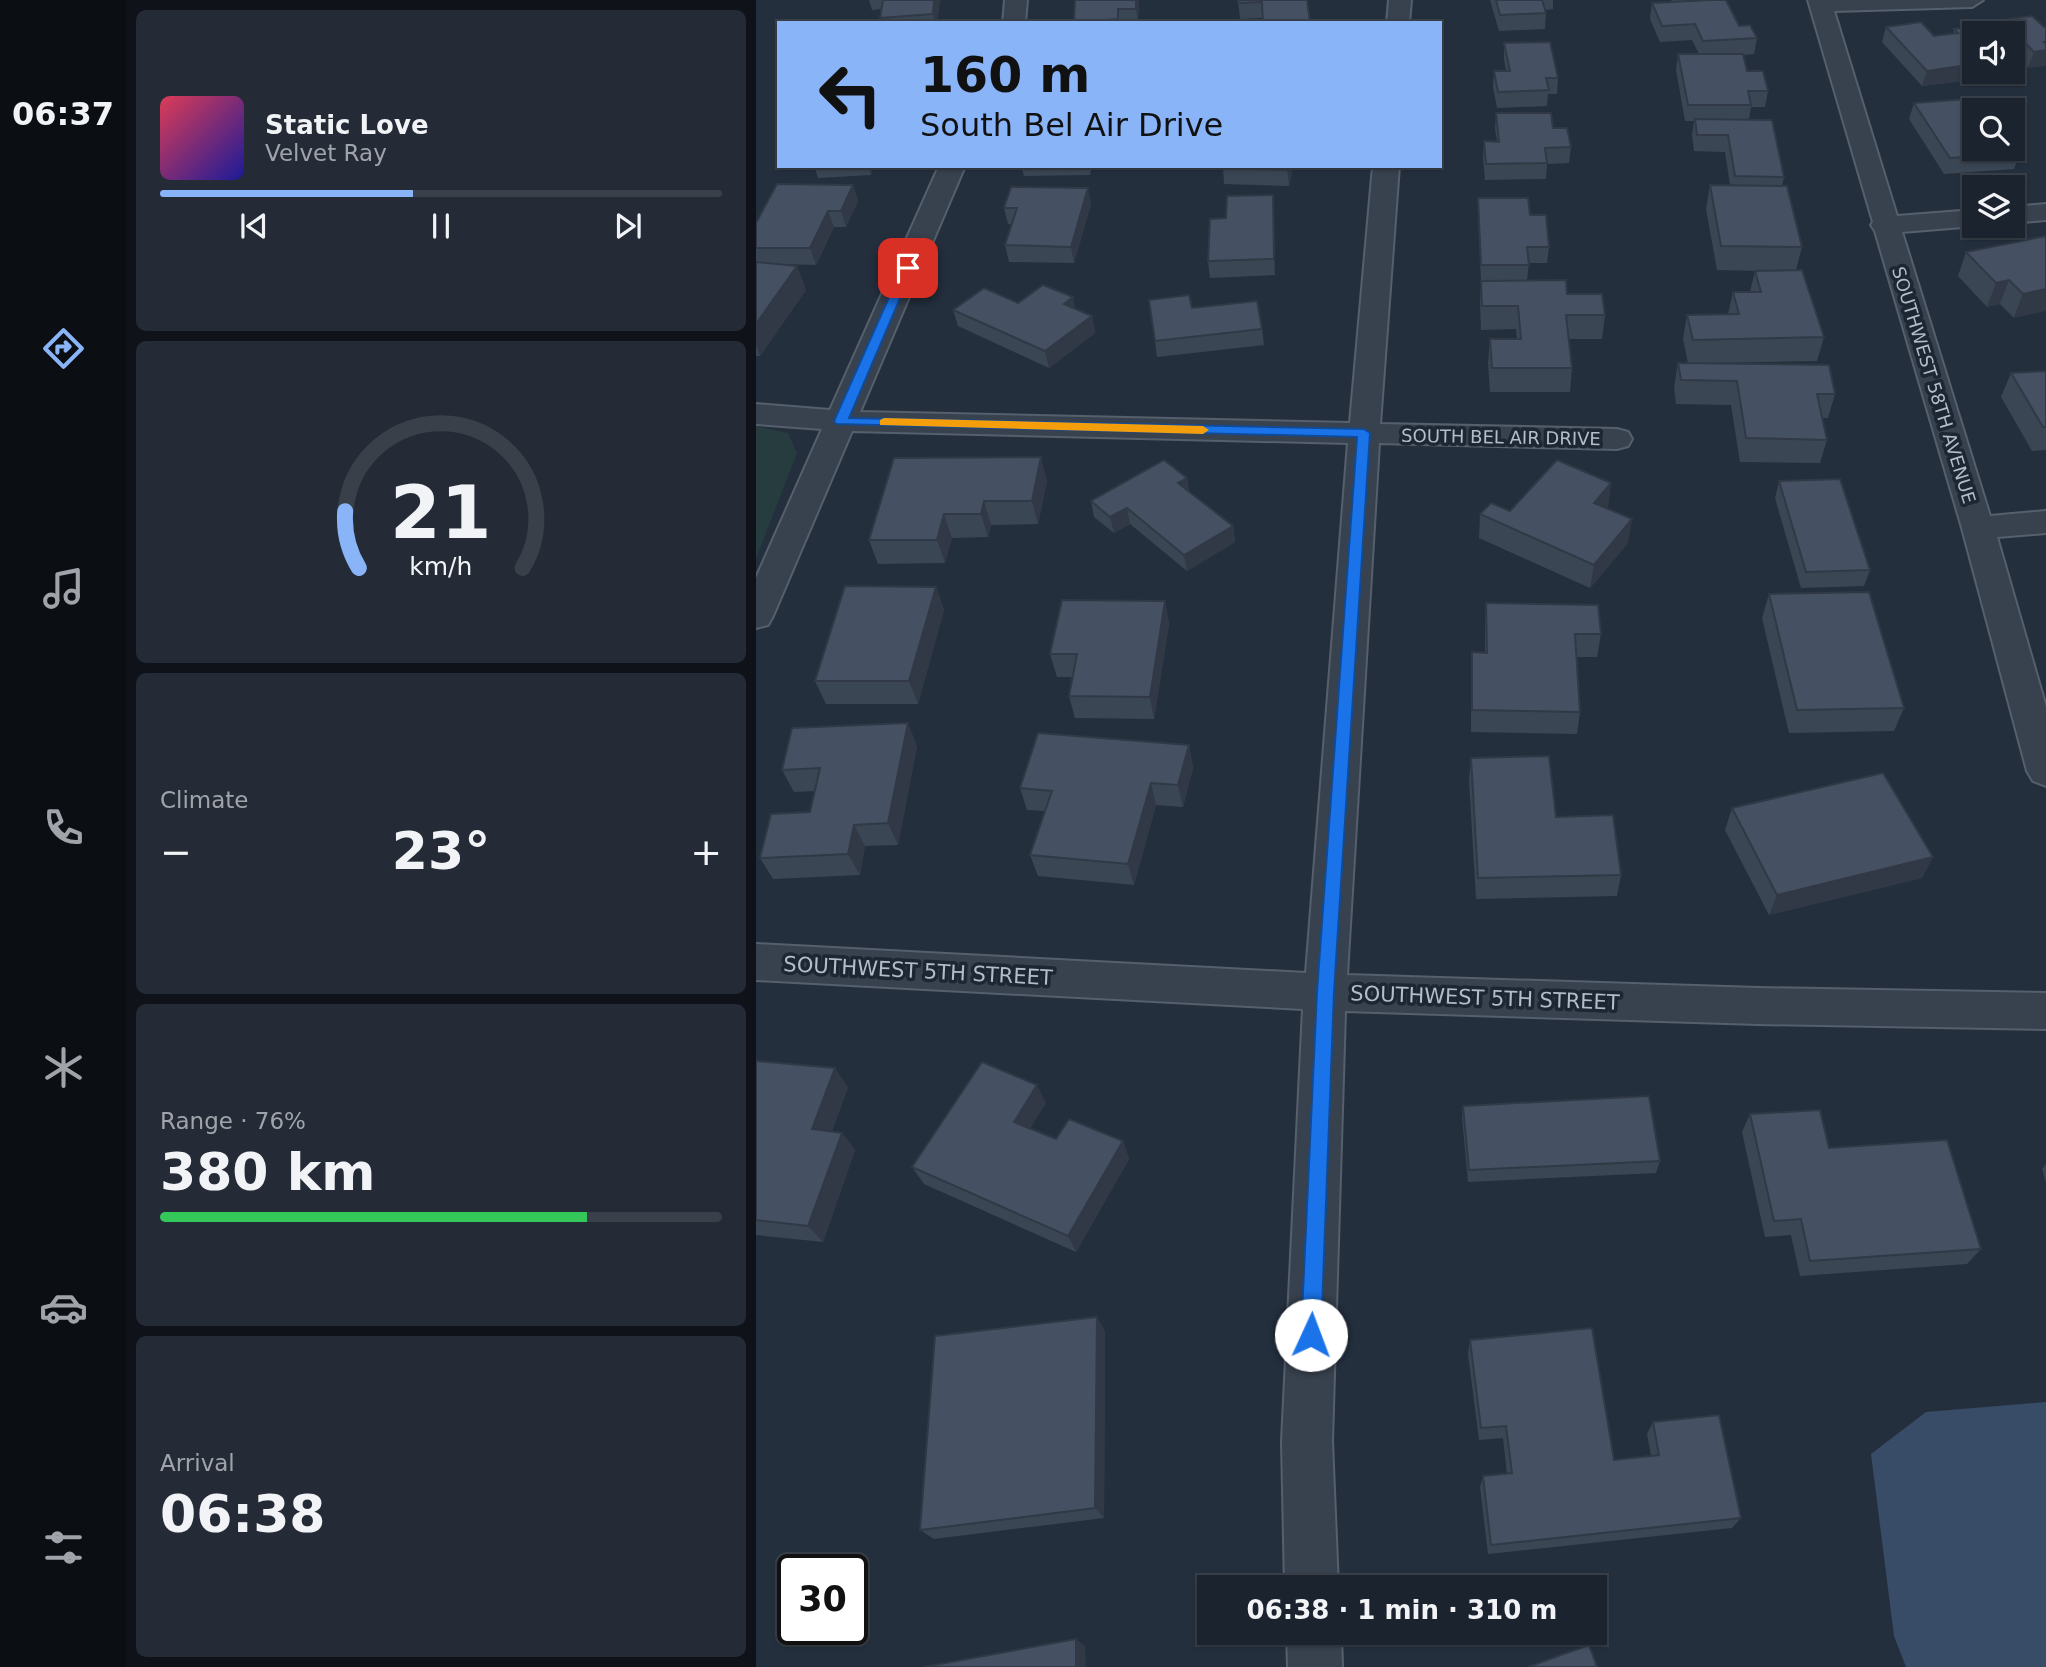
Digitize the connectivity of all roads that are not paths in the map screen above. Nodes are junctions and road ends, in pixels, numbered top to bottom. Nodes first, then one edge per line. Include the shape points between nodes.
1 (1016, 0) edge
2 (1400, 0) edge
3 (1972, 0) edge
4 (1820, 2) edge
5 (1014, 21) edge
6 (1398, 21) edge
7 (951, 168) edge
8 (1386, 168) edge
9 (2046, 212) edge
10 (2025, 214) edge
11 (1962, 219) edge
12 (1884, 225) junction
13 (756, 414) edge
14 (841, 421) junction
15 (1364, 433) junction
16 (1617, 439) dead end
17 (2046, 522) edge
18 (1978, 528) junction
19 (756, 616) edge
20 (2046, 771) edge
21 (756, 962) edge
22 (1325, 992) junction
23 (2046, 1011) edge
24 (1312, 1575) edge
25 (1314, 1645) edge
26 (1315, 1667) edge

1 - 5 street
2 - 6 street
3 - 4 street
4 - 12 street, SOUTHWEST 58TH AVENUE
7 - 14 street
8 - 15 street
9 - 10 street
11 - 12 street
12 - 18 street, SOUTHWEST 58TH AVENUE
13 - 14 street, SOUTH BEL AIR DRIVE
14 - 15 street, SOUTH BEL AIR DRIVE
14 - 19 street
15 - 16 street, SOUTH BEL AIR DRIVE
15 - 22 street
17 - 18 street
18 - 20 street, SOUTHWEST 58TH AVENUE
21 - 22 street, SOUTHWEST 5TH STREET
22 - 23 street, SOUTHWEST 5TH STREET
22 - 24 street via 1307,1441
25 - 26 street

